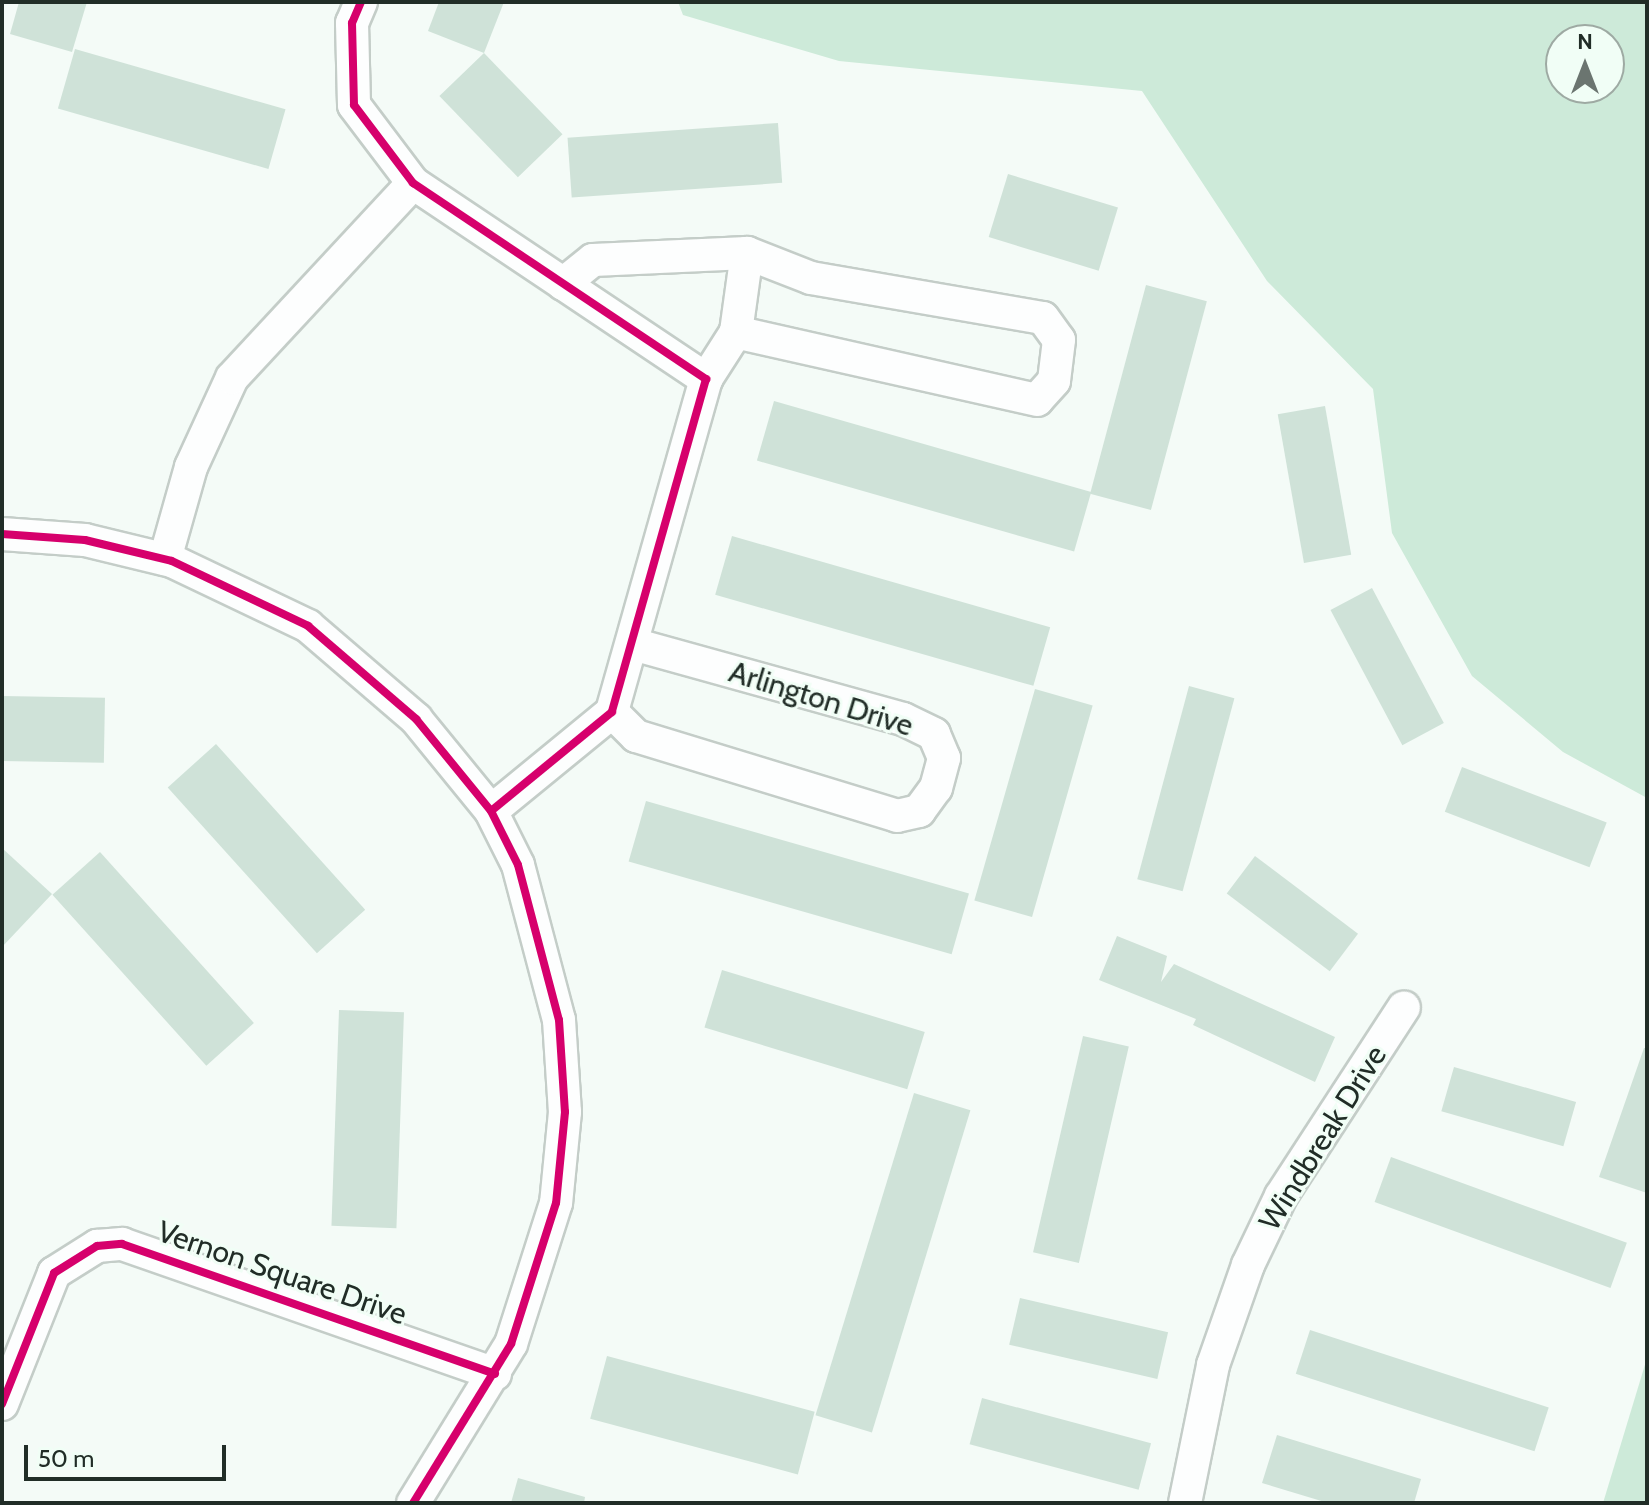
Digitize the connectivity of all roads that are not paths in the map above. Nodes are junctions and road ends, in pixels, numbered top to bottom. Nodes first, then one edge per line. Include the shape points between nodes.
1 (361, 2) edge
2 (413, 183) junction
3 (747, 253) junction
4 (563, 284) junction
5 (736, 332) junction
6 (706, 379) junction
7 (2, 534) edge
8 (165, 559) junction
9 (632, 644) junction
10 (612, 712) junction
11 (491, 811) junction
12 (1404, 1007) dead end
13 (495, 1374) junction
14 (2, 1404) edge
15 (413, 1503) edge
16 (1185, 1503) edge

1 - 2 street via 352,23 354,105
2 - 4 street
2 - 8 street via 232,378 191,467
3 - 4 street via 593,260
3 - 5 street
3 - 5 street via 811,278 1043,318 1059,340 1056,367 1037,400 1005,398
4 - 6 street
5 - 6 street
6 - 9 street
7 - 8 street via 85,540
8 - 11 street via 263,600 346,653 416,719
9 - 10 street
9 - 10 street, Arlington Drive via 903,719 934,734 944,758 936,788 919,811 897,816 636,736
10 - 11 street
11 - 13 street via 518,865 550,972 565,1102 556,1203 539,1273
12 - 16 street, Windbreak Drive via 1281,1196 1248,1265 1213,1365
13 - 14 street, Vernon Square Drive via 122,1244 97,1246 54,1273
13 - 15 street

